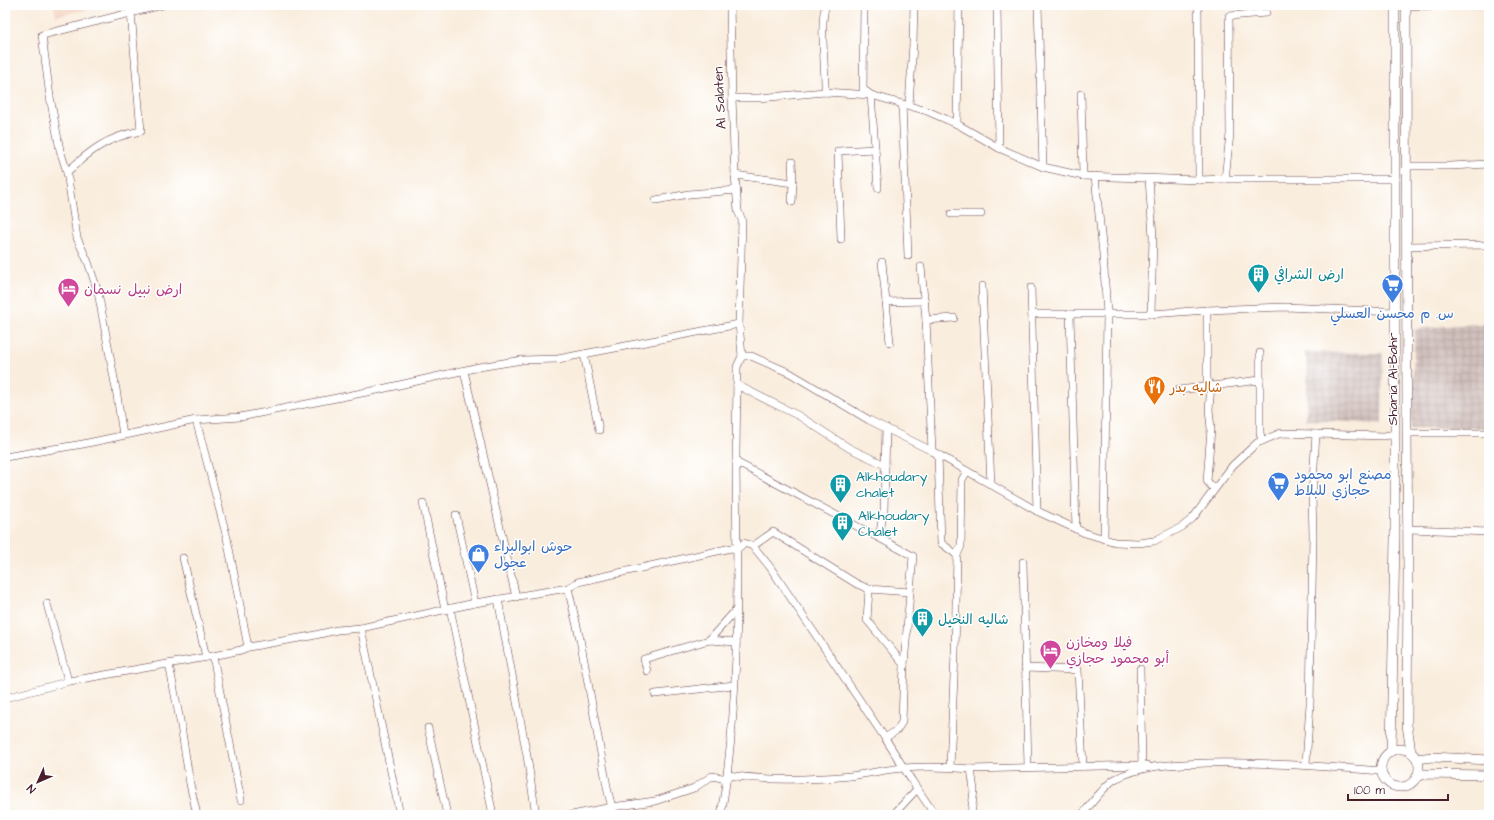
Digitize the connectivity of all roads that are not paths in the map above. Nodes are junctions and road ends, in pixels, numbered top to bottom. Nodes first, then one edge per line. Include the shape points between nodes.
1 (162, 5) edge
2 (730, 5) edge
3 (826, 5) edge
4 (864, 5) edge
5 (914, 5) edge
6 (959, 5) edge
7 (997, 5) edge
8 (1038, 5) edge
9 (1198, 5) edge
10 (1395, 5) edge
11 (1471, 5) edge
12 (1478, 5) edge
13 (1406, 6) edge
14 (131, 12) junction
15 (1266, 13) dead end
16 (825, 92) junction
17 (1081, 94) dead end
18 (871, 95) junction
19 (732, 98) junction
20 (905, 105) junction
21 (956, 124) junction
22 (999, 148) junction
23 (875, 149) junction
24 (792, 162) dead end
25 (1489, 164) edge
26 (1406, 166) junction
27 (1043, 167) junction
28 (67, 172) junction
29 (735, 175) junction
30 (1083, 176) junction
31 (1095, 176) junction
32 (1149, 179) junction
33 (1225, 179) junction
34 (1396, 179) junction
35 (1199, 180) junction
36 (793, 183) junction
37 (878, 188) dead end
38 (737, 190) junction
39 (656, 200) dead end
40 (792, 202) dead end
41 (951, 214) dead end
42 (981, 214) dead end
43 (841, 240) dead end
44 (1489, 245) edge
45 (1406, 246) junction
46 (908, 256) dead end
47 (882, 262) dead end
48 (921, 267) dead end
49 (982, 286) dead end
50 (1032, 288) dead end
51 (925, 301) junction
52 (886, 302) junction
53 (1207, 310) junction
54 (1394, 312) junction
55 (1032, 314) junction
56 (1070, 314) junction
57 (1107, 314) junction
58 (1151, 314) junction
59 (954, 318) dead end
60 (926, 320) junction
61 (739, 324) junction
62 (890, 342) dead end
63 (1260, 352) dead end
64 (584, 354) junction
65 (742, 356) junction
66 (1406, 360) junction
67 (1394, 361) junction
68 (464, 371) junction
69 (1260, 380) junction
70 (737, 385) junction
71 (1211, 386) junction
72 (1179, 390) dead end
73 (196, 420) junction
74 (886, 428) junction
75 (599, 430) dead end
76 (1407, 433) junction
77 (1316, 434) junction
78 (1394, 434) junction
79 (1489, 434) edge
80 (123, 435) junction
81 (1262, 440) junction
82 (935, 453) junction
83 (5, 457) edge
84 (736, 462) junction
85 (885, 465) junction
86 (967, 471) junction
87 (990, 484) junction
88 (1214, 489) junction
89 (424, 503) dead end
90 (1037, 511) junction
91 (456, 515) dead end
92 (1076, 528) junction
93 (1408, 529) junction
94 (1489, 532) edge
95 (879, 536) junction
96 (1104, 539) junction
97 (753, 546) junction
98 (737, 549) junction
99 (957, 555) junction
100 (183, 558) dead end
101 (1023, 562) dead end
102 (568, 588) junction
103 (869, 589) junction
104 (910, 592) junction
105 (516, 597) junction
106 (498, 599) junction
107 (475, 603) junction
108 (47, 604) dead end
109 (448, 609) junction
110 (736, 610) junction
111 (361, 628) junction
112 (709, 640) junction
113 (736, 642) junction
114 (248, 647) junction
115 (209, 656) junction
116 (169, 664) junction
117 (904, 665) junction
118 (1025, 668) junction
119 (1140, 669) dead end
120 (647, 671) dead end
121 (68, 682) junction
122 (734, 684) junction
123 (655, 694) dead end
124 (5, 698) edge
125 (428, 728) dead end
126 (885, 738) junction
127 (1391, 751) junction
128 (1411, 752) junction
129 (1417, 759) junction
130 (1489, 760) edge
131 (1306, 764) junction
132 (1142, 765) junction
133 (1168, 765) junction
134 (1083, 766) junction
135 (950, 767) junction
136 (903, 768) junction
137 (1028, 768) junction
138 (971, 769) junction
139 (1382, 771) junction
140 (1489, 775) edge
141 (727, 777) junction
142 (1416, 778) junction
143 (917, 789) junction
144 (241, 800) dead end
145 (612, 807) junction
146 (493, 813) edge
147 (197, 815) edge
148 (400, 815) edge
149 (447, 815) edge
150 (536, 815) edge
151 (572, 815) edge
152 (614, 815) edge
153 (721, 815) edge
154 (893, 815) edge
155 (935, 815) edge
156 (971, 815) edge
157 (1082, 815) edge

1 - 14 street
2 - 19 street, Al Salaten
3 - 16 street
4 - 18 street via 863,89
5 - 20 street via 913,44
6 - 21 street
7 - 22 street
8 - 27 street
9 - 35 street
10 - 34 main road, Sharia Al-Bahr
11 - 12 street
11 - 13 street
13 - 26 main road, Sharia Al-Bahr
14 - 28 street via 141,131 116,137 96,147
14 - 28 street via 42,35 50,98
15 - 33 street via 1229,16 1230,134
16 - 18 street
16 - 19 street
17 - 30 street
18 - 20 street
18 - 23 street
19 - 29 street, Al Salaten
20 - 21 street via 927,111
20 - 46 street
21 - 22 street
22 - 27 street
23 - 37 street
23 - 43 street via 838,151
24 - 36 street
25 - 26 street
26 - 45 main road, Sharia Al-Bahr
27 - 30 street
28 - 80 street via 77,238 98,292
29 - 36 street
29 - 38 street, Al Salaten
30 - 31 street
31 - 32 street
31 - 57 street
32 - 35 street
32 - 58 street via 1153,237
33 - 34 street
33 - 35 street
34 - 54 main road, Sharia Al-Bahr
36 - 40 street
38 - 39 street
38 - 61 street, Al Salaten via 738,211 742,220
41 - 42 street
44 - 45 street
45 - 66 main road, Sharia Al-Bahr
47 - 52 street
48 - 51 street
49 - 87 street
50 - 55 street
51 - 52 street
51 - 60 street
52 - 62 street
53 - 54 street via 1286,307
53 - 58 street
53 - 71 street via 1207,380
54 - 67 main road, Sharia Al-Bahr
55 - 56 street
55 - 90 street
56 - 57 street
56 - 92 street
57 - 58 street
57 - 96 street
59 - 60 street
60 - 82 street
61 - 64 street
61 - 65 street, Al Salaten
63 - 69 street
64 - 68 street via 558,359 522,360
64 - 75 street
65 - 70 street via 737,367
65 - 74 street via 751,356 790,373
66 - 67 main road
66 - 76 main road, Sharia Al-Bahr
67 - 78 main road, Sharia Al-Bahr
68 - 73 street via 240,417
68 - 105 street
69 - 71 street
69 - 81 street
70 - 84 street
70 - 85 street via 799,416 850,448
71 - 72 street
71 - 88 street via 1207,481
73 - 80 street
73 - 114 street via 227,538
74 - 82 street
74 - 85 street
76 - 79 street
76 - 93 main road, Sharia Al-Bahr
77 - 78 street
77 - 81 street via 1281,433
77 - 131 street via 1312,496 1310,704
78 - 127 main road, Sharia Al-Bahr
80 - 83 street
81 - 88 street via 1233,464
82 - 86 street
82 - 99 street via 941,544
84 - 95 street
84 - 98 street
85 - 95 street via 884,510
86 - 87 street
86 - 99 street via 962,480 961,546
87 - 90 street
88 - 96 street via 1193,518 1182,527 1154,540 1125,544
89 - 109 street
90 - 92 street
91 - 107 street
92 - 96 street
93 - 94 street
93 - 128 main road, Sharia Al-Bahr via 1406,725
95 - 104 street via 913,556
97 - 98 street via 744,543
97 - 103 street via 773,532
97 - 126 street via 770,567
98 - 102 street via 731,548 578,582
98 - 110 street
99 - 135 street
100 - 115 street
101 - 118 street
102 - 105 street
102 - 145 street
103 - 104 street
103 - 117 street via 867,620
104 - 117 street
105 - 106 street
106 - 107 street
106 - 150 street via 528,756
107 - 109 street
108 - 121 street
109 - 111 street
109 - 146 street
110 - 112 street
110 - 113 street
111 - 114 street via 337,630
111 - 148 street
112 - 113 street
112 - 120 street via 644,659
113 - 122 street
114 - 115 street
115 - 116 street
115 - 144 street
116 - 121 street
116 - 147 street
117 - 126 street via 902,722 897,730
118 - 134 street via 1078,670
118 - 137 street
119 - 132 street
121 - 124 street
122 - 123 street
122 - 141 street
125 - 149 street
126 - 136 street
127 - 128 main road via 1405,749
127 - 139 main road via 1383,759
128 - 129 main road
129 - 130 main road via 1432,757
129 - 142 main road via 1419,765
131 - 133 street via 1245,762
131 - 139 street
132 - 133 street
132 - 134 street
133 - 157 street via 1138,770 1114,780
134 - 137 street
135 - 136 street
135 - 138 street
136 - 141 street via 850,776
136 - 143 street
137 - 138 street
138 - 156 street via 974,790
139 - 142 main road via 1387,781 1396,786 1406,786
140 - 142 main road via 1424,774
141 - 145 street via 712,776 694,788 655,801
141 - 153 street
143 - 154 street
143 - 155 street
145 - 151 street
145 - 152 street

